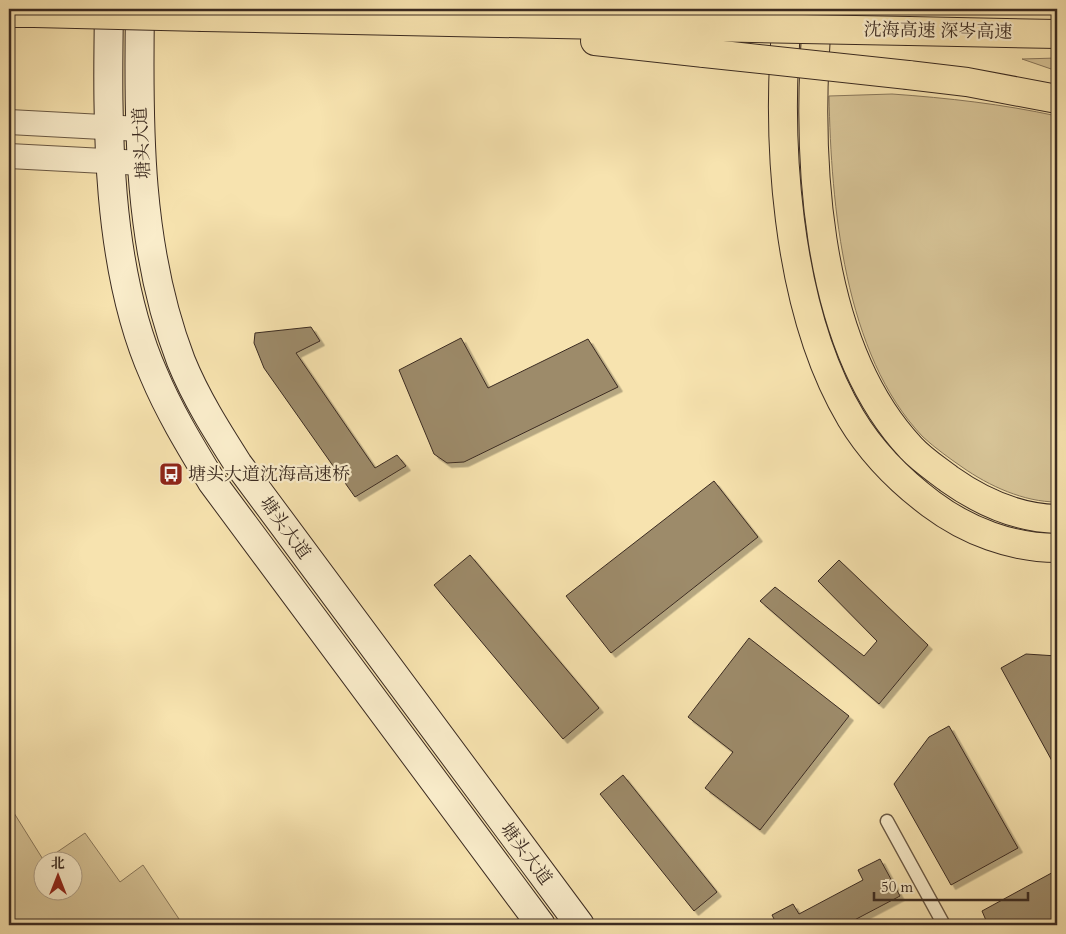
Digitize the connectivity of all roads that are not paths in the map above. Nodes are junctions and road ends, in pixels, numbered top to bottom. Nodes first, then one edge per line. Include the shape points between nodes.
1 (109, 9) edge
2 (140, 9) edge
3 (788, 9) edge
4 (818, 9) edge
5 (22, 13) edge
6 (1057, 34) edge
7 (704, 40) junction
8 (1057, 99) edge
9 (9, 122) edge
10 (109, 128) junction
11 (140, 129) junction
12 (9, 156) edge
13 (111, 161) junction
14 (142, 163) junction
15 (1057, 518) edge
16 (1057, 548) edge
17 (887, 821) dead end
18 (541, 925) edge
19 (580, 925) edge
20 (944, 925) edge

1 - 10 main road, 塘头大道
2 - 11 main road, 塘头大道
3 - 16 highway via 783,140 794,245 814,330 847,410 877,455 907,486 940,511 971,529 1011,543
4 - 15 highway via 812,96 821,229 841,317 866,382 891,424 934,468 969,492 1010,511
5 - 7 highway, bridge via 415,21
6 - 7 highway, 沈海高速 深岑高速, bridge via 909,31
7 - 8 highway, bridge
9 - 10 street
10 - 11 street
10 - 13 main road, 塘头大道
11 - 14 main road, 塘头大道
12 - 13 street
13 - 14 street
13 - 18 main road, 塘头大道 via 120,250 132,312 153,374 180,429 212,482
14 - 19 main road, 塘头大道 via 150,246 162,305 182,362 207,415 238,464
17 - 20 lane

